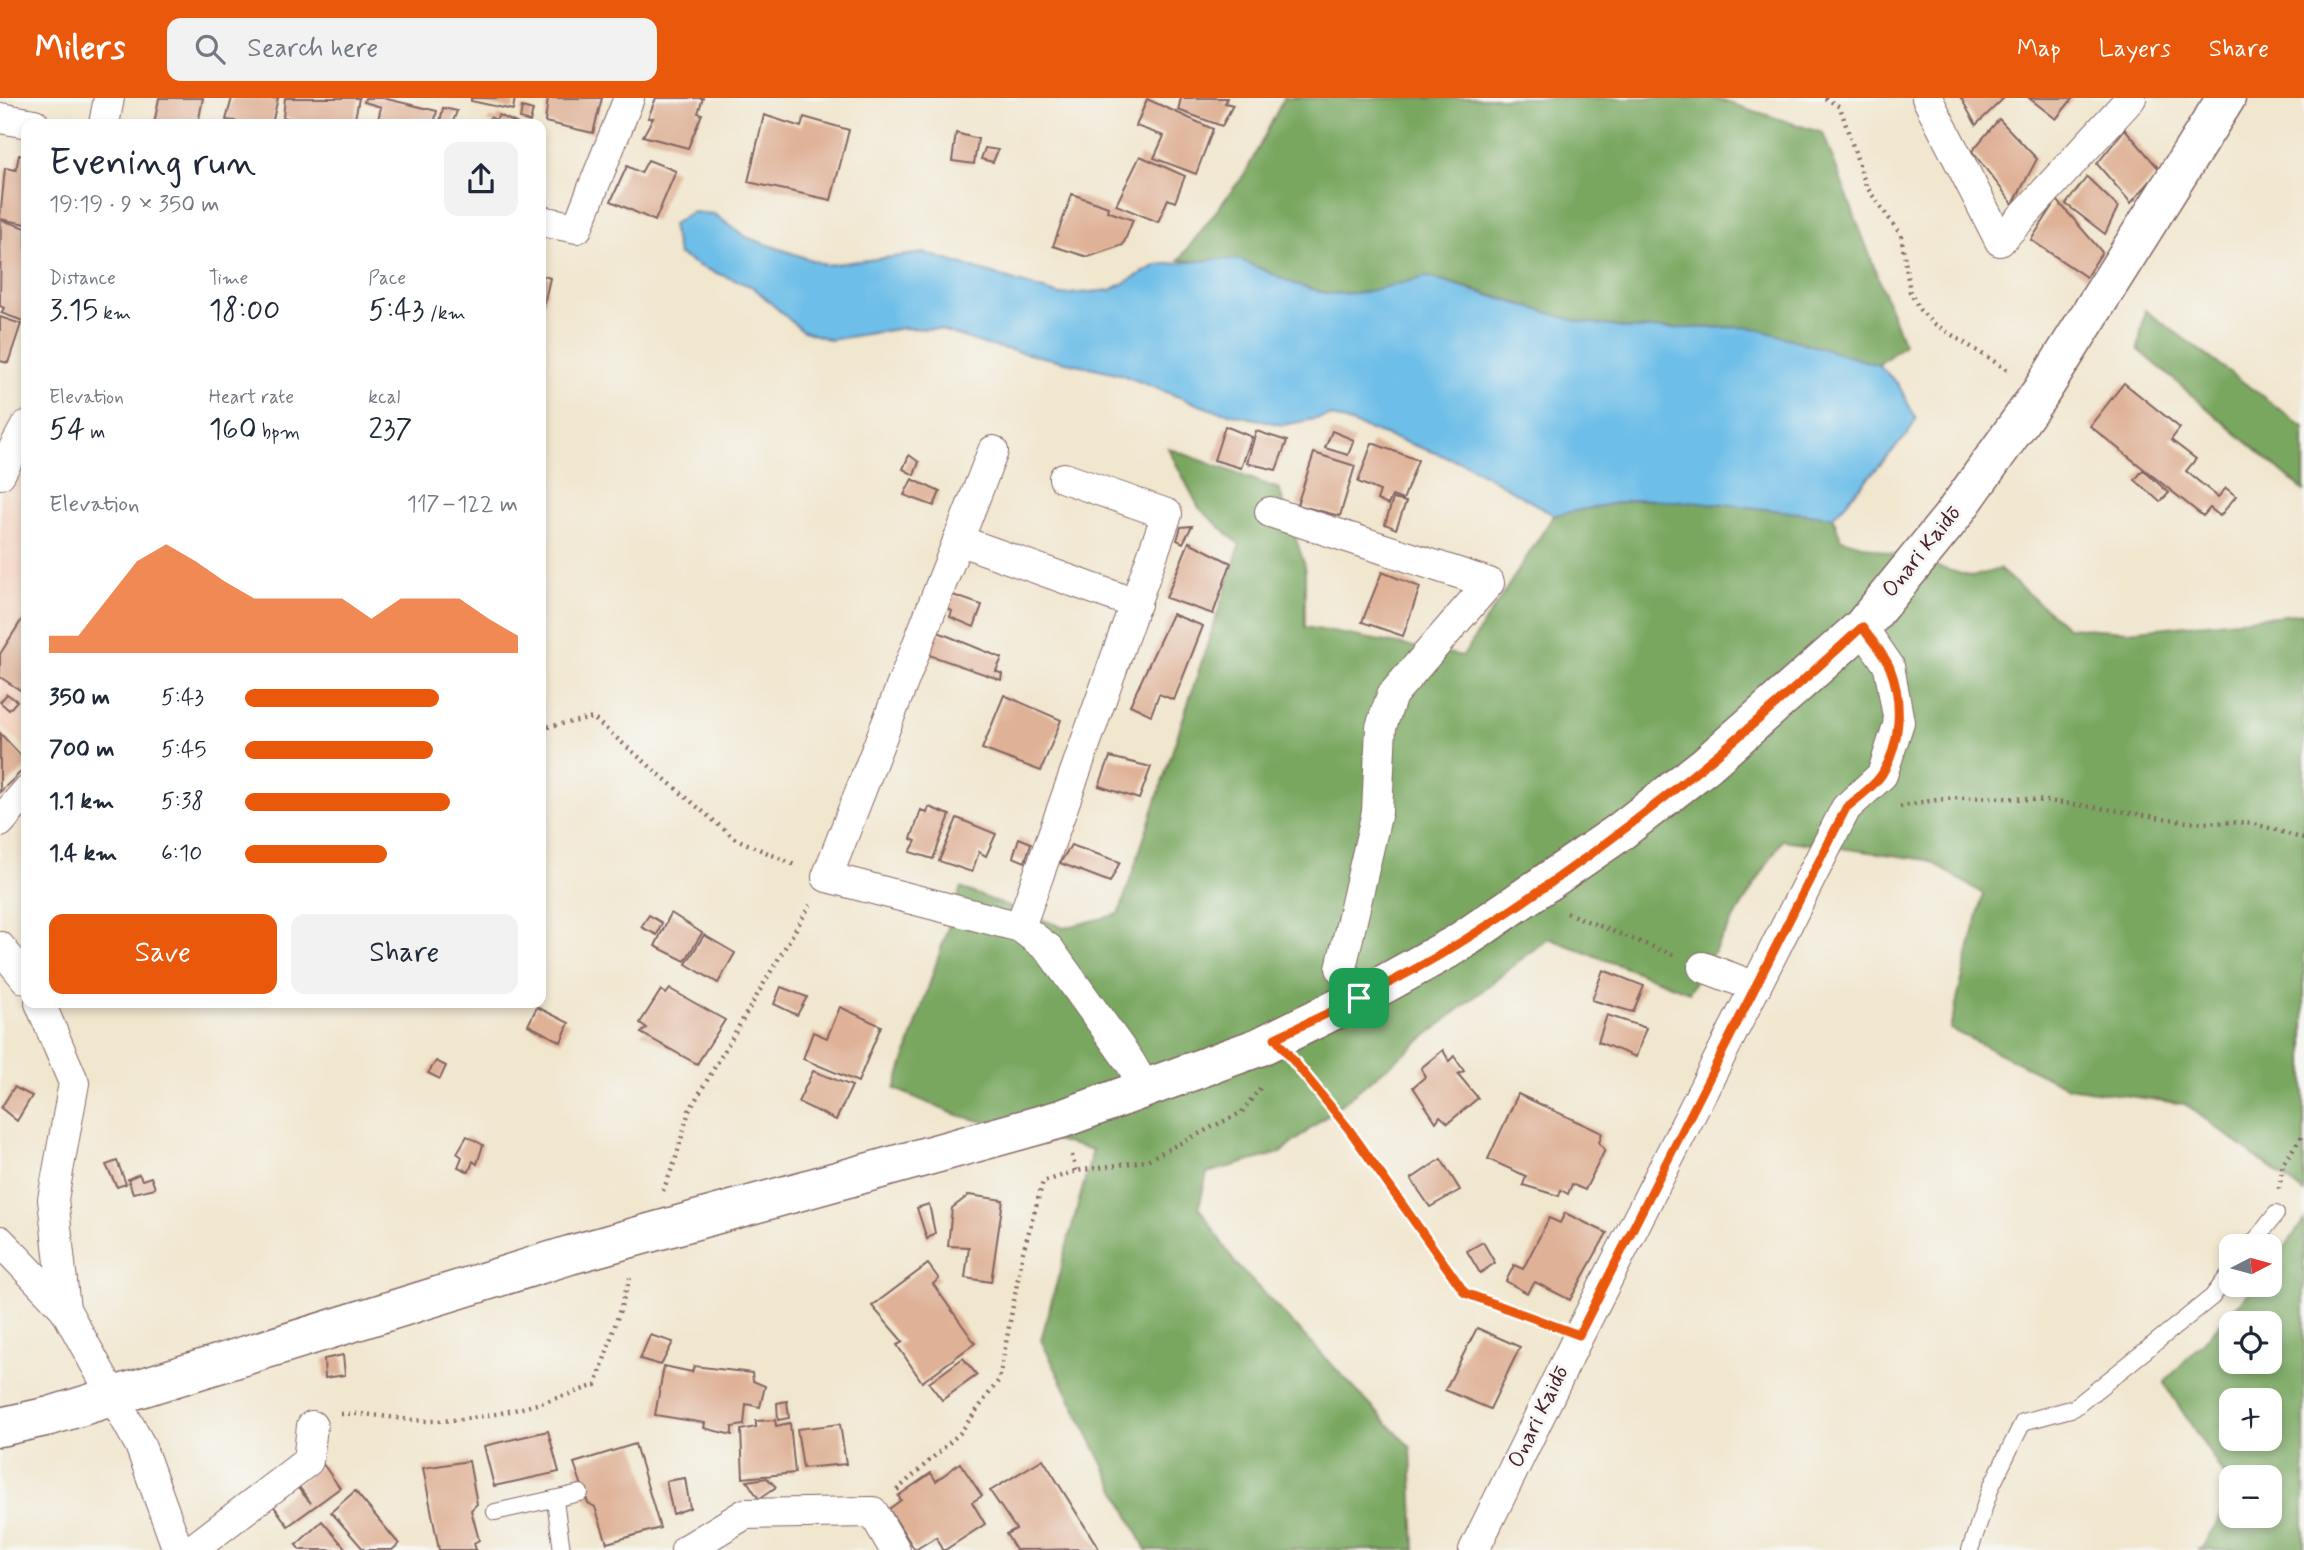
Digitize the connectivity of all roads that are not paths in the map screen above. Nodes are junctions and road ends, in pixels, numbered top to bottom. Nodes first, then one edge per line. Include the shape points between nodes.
1 (109, 98) edge
2 (629, 98) edge
3 (1927, 98) edge
4 (2131, 98) edge
5 (2216, 104) edge
6 (0, 118) edge
7 (105, 119) edge
8 (21, 122) edge
9 (546, 222) edge
10 (21, 435) edge
11 (993, 451) dead end
12 (0, 474) edge
13 (1065, 478) dead end
14 (1270, 512) dead end
15 (958, 540) junction
16 (1136, 604) junction
17 (1862, 627) junction
18 (21, 798) edge
19 (0, 822) edge
20 (1020, 927) junction
21 (0, 947) edge
22 (1703, 967) road end
23 (21, 973) edge
24 (1756, 986) junction
25 (1359, 998) junction
26 (42, 1008) edge
27 (1146, 1090) junction
28 (2276, 1214) road end
29 (2260, 1234) edge
30 (0, 1241) edge
31 (2219, 1288) edge
32 (65, 1308) junction
33 (111, 1396) junction
34 (312, 1426) dead end
35 (0, 1427) edge
36 (579, 1493) dead end
37 (555, 1501) junction
38 (495, 1512) dead end
39 (178, 1550) edge
40 (192, 1550) edge
41 (562, 1550) edge
42 (686, 1550) edge
43 (895, 1550) edge
44 (1474, 1550) edge
45 (1970, 1550) edge

1 - 7 street
2 - 9 street via 577,228
3 - 4 street via 2000,241
5 - 17 street, Onari Kaidō via 2041,392 1951,519
6 - 8 street
10 - 12 street
11 - 15 street
13 - 16 street via 1167,514
14 - 25 street via 1489,583 1392,695 1381,727 1377,812 1341,968
15 - 16 street
15 - 20 street via 827,877
16 - 20 street
17 - 24 street, Onari Kaidō via 1889,666 1899,722 1882,775 1846,808
17 - 25 street via 1706,765 1617,834 1457,944
18 - 19 street
20 - 27 street via 1049,949
21 - 23 street
22 - 24 street
24 - 44 street, Onari Kaidō
25 - 27 street via 1267,1042
26 - 32 street via 74,1083 53,1199
27 - 33 street via 1061,1119 570,1255
28 - 29 lane
30 - 32 street
31 - 45 lane via 2074,1408 2023,1422 1991,1487
32 - 33 street
33 - 35 street
33 - 39 street via 140,1445
34 - 40 street via 308,1461
36 - 37 lane
37 - 38 lane
37 - 41 lane
42 - 43 street via 745,1514 873,1512

